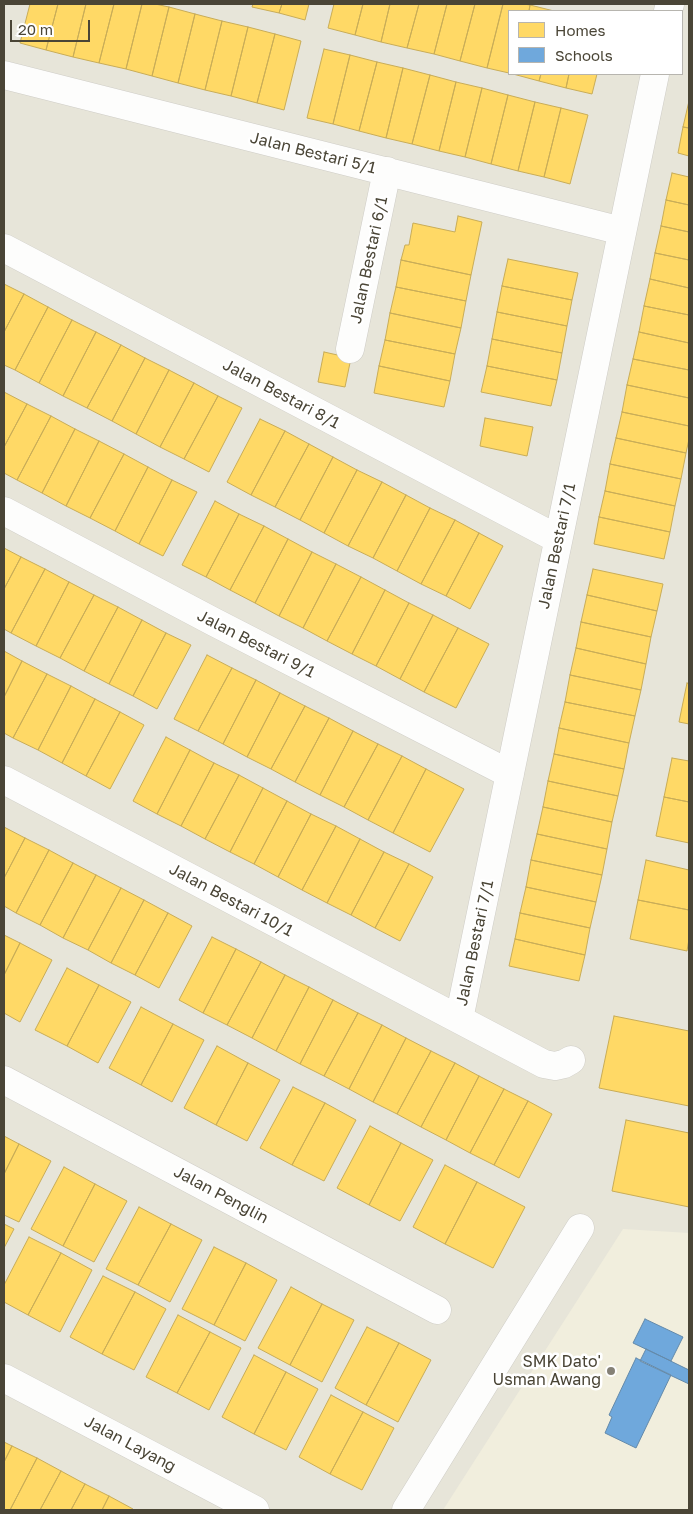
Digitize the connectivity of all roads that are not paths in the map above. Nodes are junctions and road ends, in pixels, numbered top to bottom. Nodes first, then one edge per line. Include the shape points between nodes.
1 (4, 75) edge
2 (655, 75) edge
3 (388, 172) junction
4 (622, 231) junction
5 (4, 248) edge
6 (350, 349) dead end
7 (4, 511) edge
8 (558, 539) junction
9 (510, 774) junction
10 (4, 780) edge
11 (459, 1019) junction
12 (571, 1060) dead end
13 (4, 1080) edge
14 (580, 1228) dead end
15 (437, 1310) dead end
16 (4, 1378) edge
17 (255, 1510) edge
18 (406, 1510) edge

1 - 3 street, Jalan Bestari 5/1
2 - 4 street, Jalan Bestari 7/1
3 - 4 street, Jalan Bestari 5/1
3 - 6 street, Jalan Bestari 6/1
4 - 8 street, Jalan Bestari 7/1
5 - 8 street, Jalan Bestari 8/1
7 - 9 street, Jalan Bestari 9/1
8 - 9 street, Jalan Bestari 7/1
9 - 11 street, Jalan Bestari 7/1
10 - 11 street, Jalan Bestari 10/1
11 - 12 street, Jalan Bestari 10/1 via 544,1064 555,1066
13 - 15 street, Jalan Penglin
14 - 18 street
16 - 17 street, Jalan Layang

